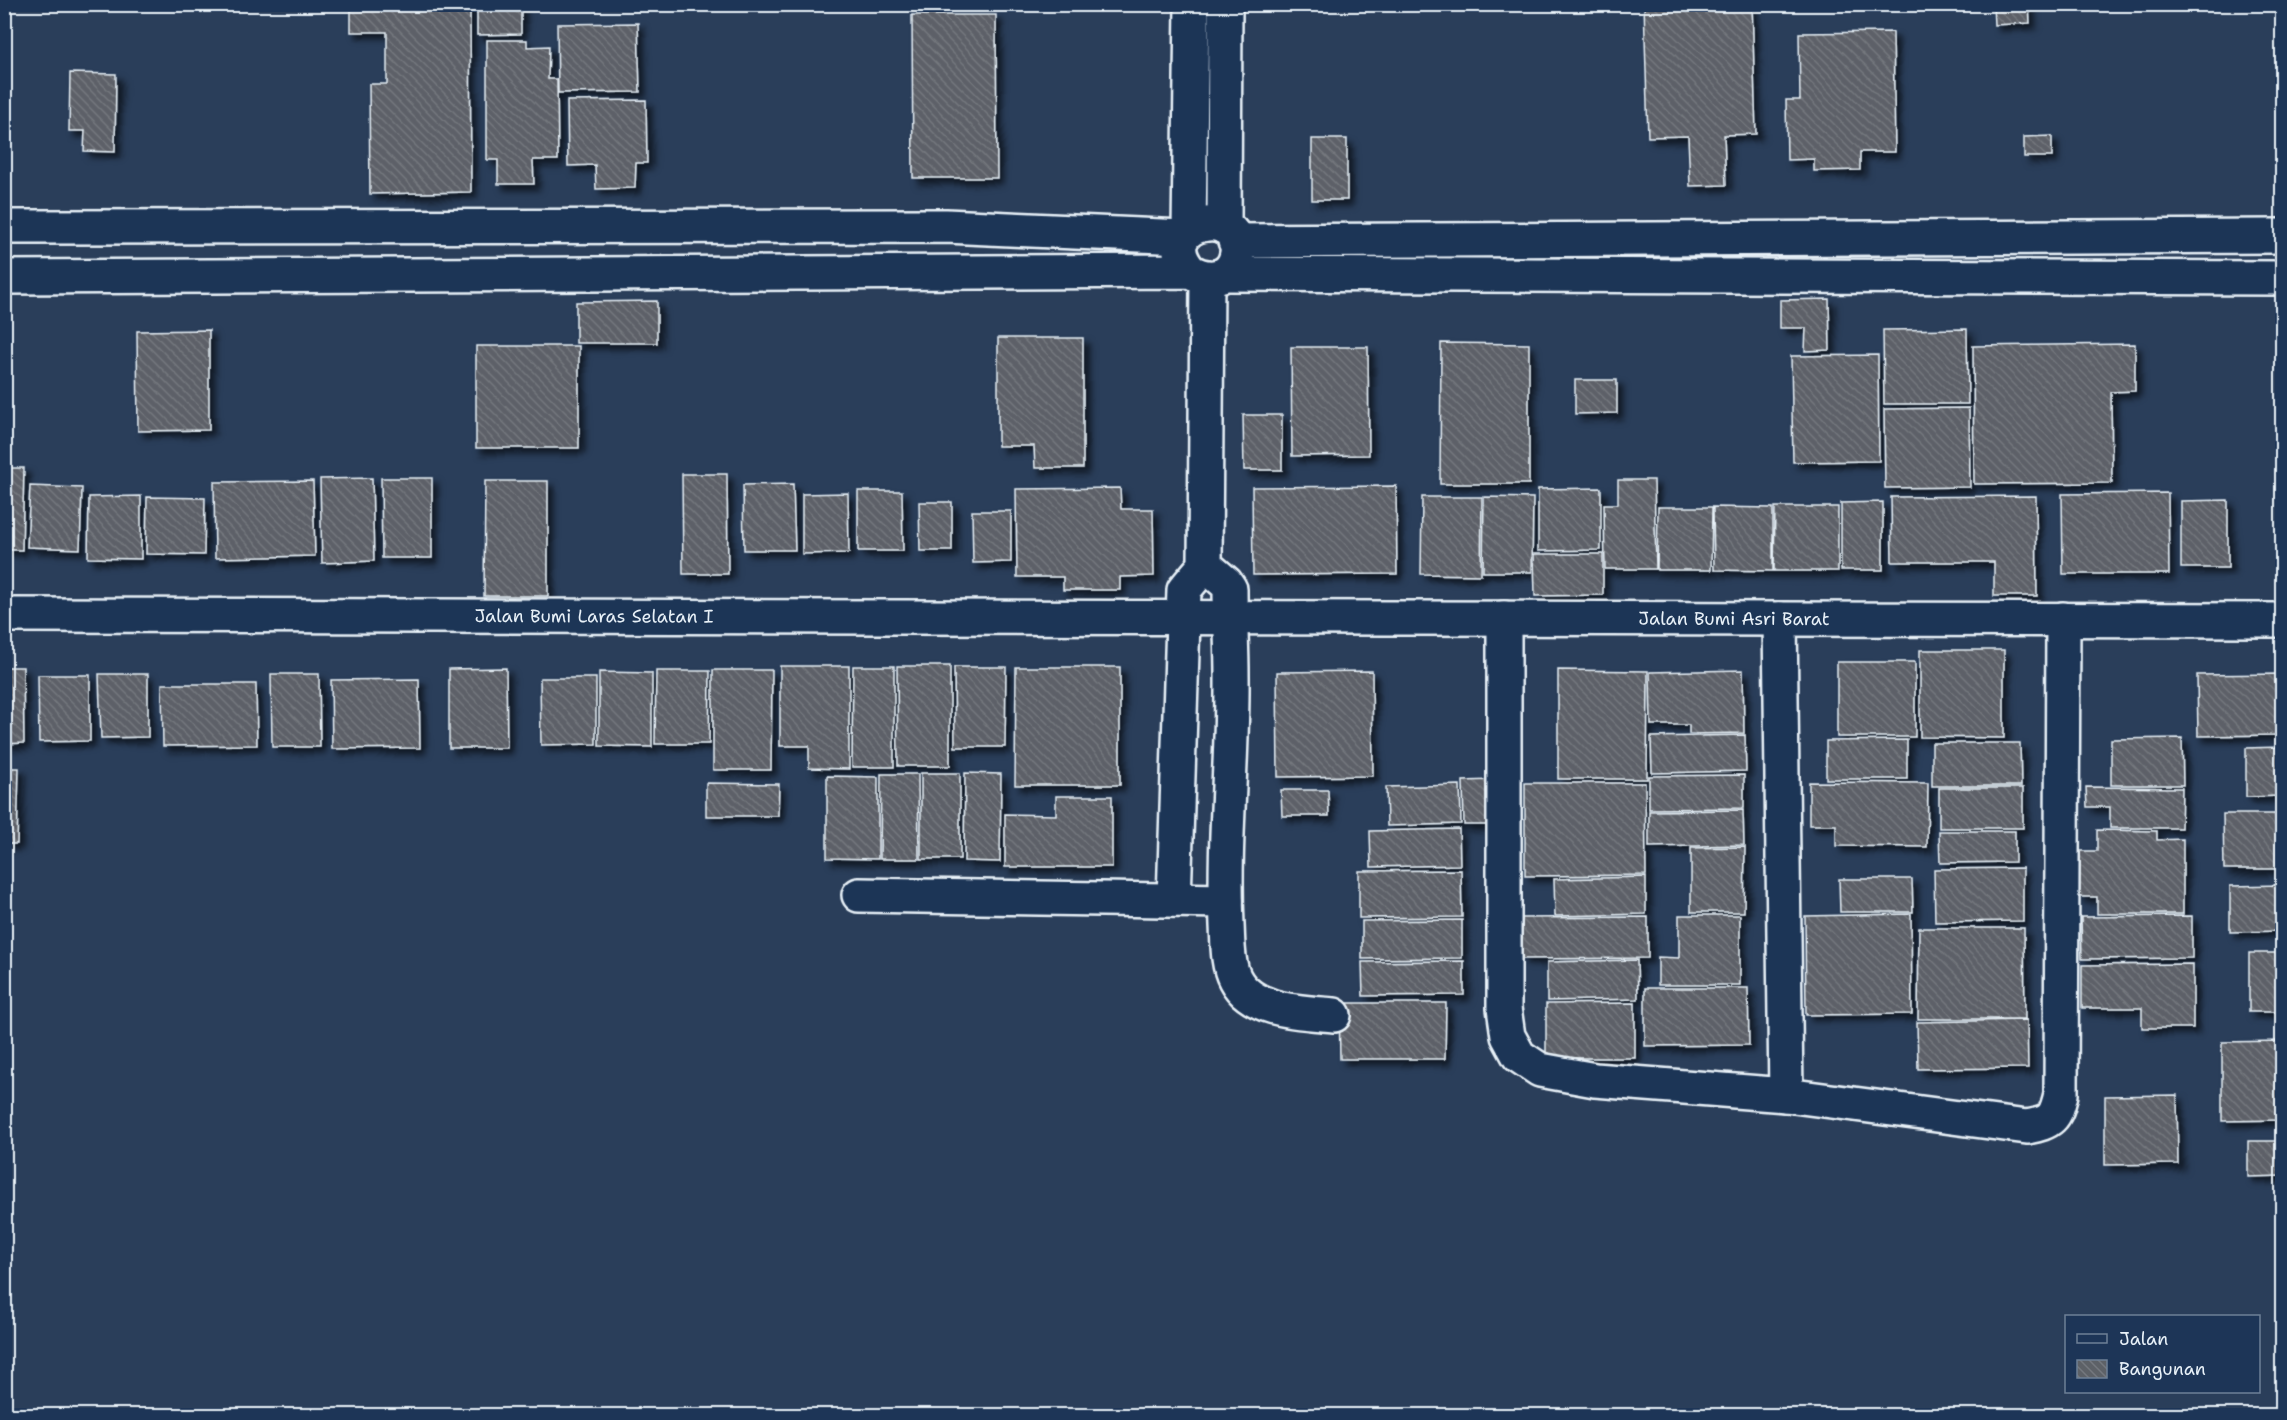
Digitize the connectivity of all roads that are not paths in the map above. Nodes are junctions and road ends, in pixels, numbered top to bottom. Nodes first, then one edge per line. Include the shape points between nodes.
1 (1192, 4) edge
2 (1225, 4) edge
3 (4, 227) edge
4 (1186, 234) junction
5 (1229, 234) junction
6 (2283, 236) edge
7 (1207, 274) junction
8 (4, 277) edge
9 (2283, 278) edge
10 (1205, 565) junction
11 (4, 615) edge
12 (1183, 616) junction
13 (1230, 617) junction
14 (1504, 618) junction
15 (1780, 619) junction
16 (2063, 619) junction
17 (2283, 620) edge
18 (859, 895) dead end
19 (1174, 900) junction
20 (1226, 901) junction
21 (1334, 1015) dead end
22 (1786, 1095) junction

1 - 4 street
2 - 5 street
3 - 4 street via 946,226
4 - 5 street via 1206,223
4 - 7 street via 1181,255
5 - 6 street
5 - 7 street via 1235,259
7 - 8 street
7 - 9 street
7 - 10 street
10 - 12 street via 1184,590
10 - 13 street via 1230,589
11 - 12 street, Jalan Bumi Laras Selatan I
12 - 13 street, Jalan Bumi Asri Barat
12 - 19 street
13 - 14 street, Jalan Bumi Asri Barat
13 - 20 street
14 - 15 street, Jalan Bumi Asri Barat
14 - 22 street via 1504,1008 1508,1036 1519,1056 1540,1070 1595,1080
15 - 16 street, Jalan Bumi Asri Barat
15 - 22 street
16 - 17 street, Jalan Bumi Asri Barat
16 - 22 street via 2061,1094 2056,1113 2045,1124 2026,1127
18 - 19 street
19 - 20 street
20 - 21 street via 1229,954 1235,979 1246,993 1263,1003 1294,1011

